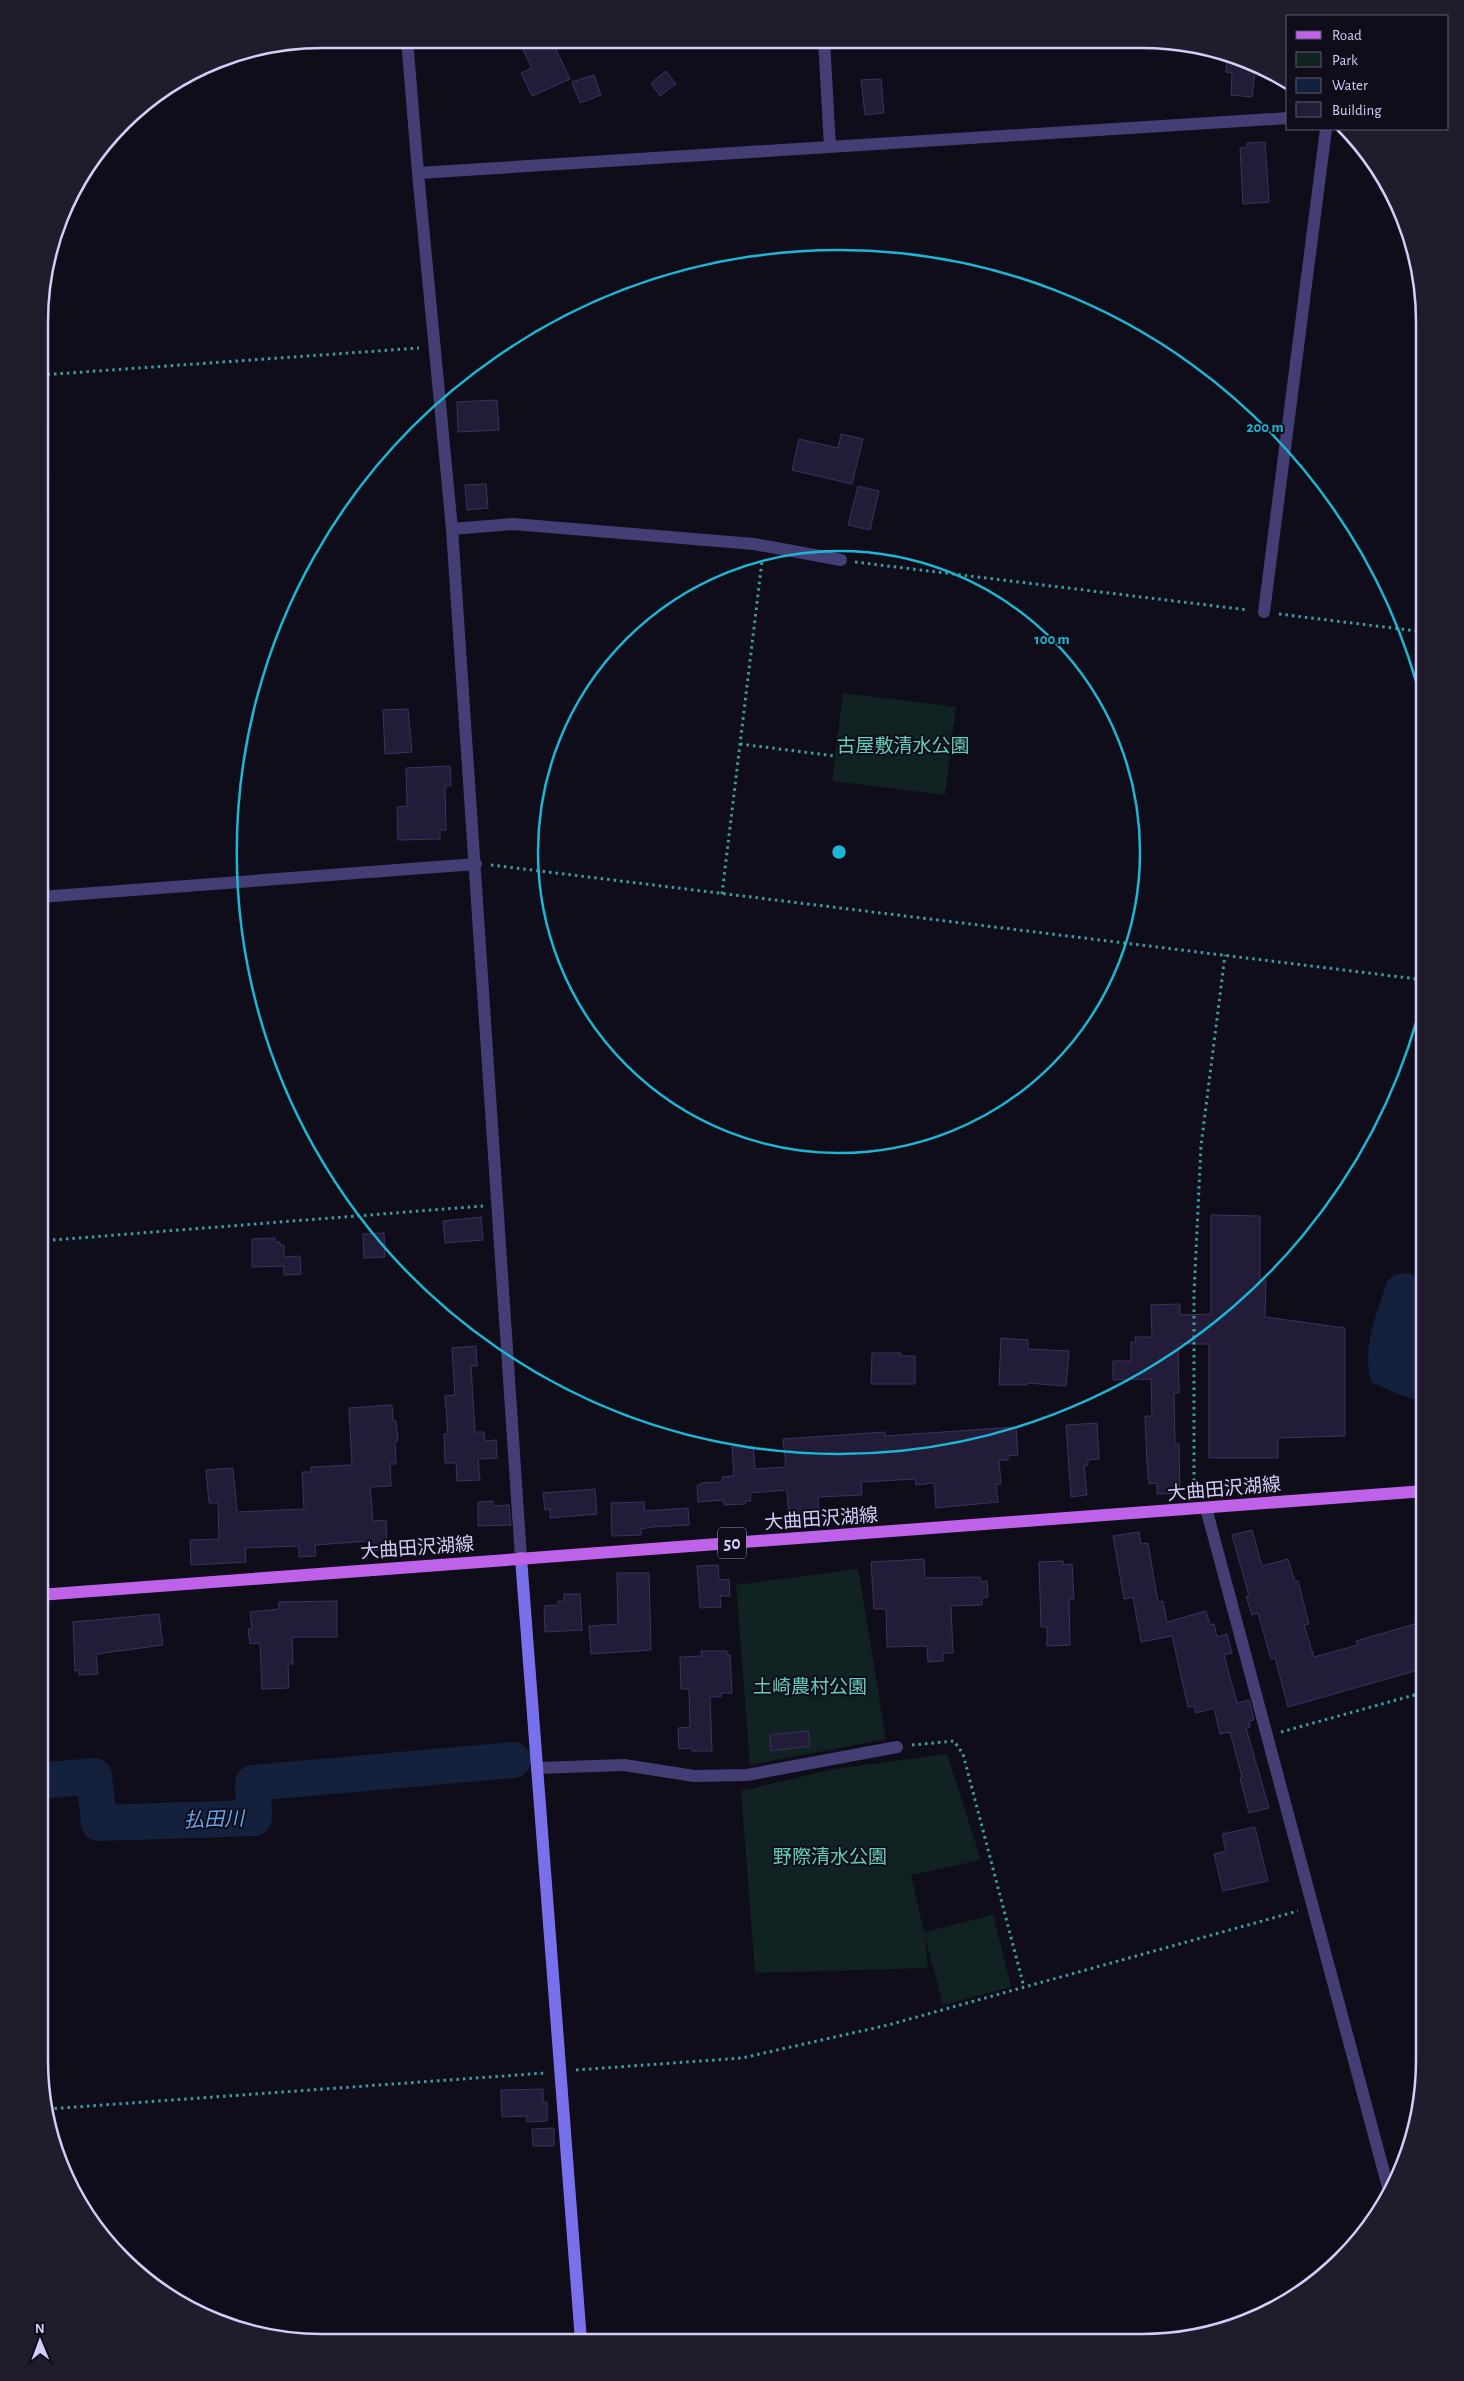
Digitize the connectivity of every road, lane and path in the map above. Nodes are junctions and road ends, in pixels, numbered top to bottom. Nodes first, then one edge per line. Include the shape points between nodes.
1 (409, 47) edge
2 (824, 47) edge
3 (1286, 118) edge
4 (1326, 130) edge
5 (830, 147) junction
6 (418, 174) junction
7 (435, 346) junction
8 (47, 375) edge
9 (452, 530) junction
10 (764, 546) junction
11 (841, 560) joint
12 (1264, 612) junction
13 (1416, 631) edge
14 (740, 744) junction
15 (835, 756) dead end
16 (476, 864) junction
17 (722, 894) junction
18 (47, 895) edge
19 (1225, 955) junction
20 (1416, 979) edge
21 (496, 1205) junction
22 (47, 1240) edge
23 (1416, 1492) edge
24 (1200, 1509) junction
25 (522, 1558) junction
26 (47, 1594) edge
27 (1416, 1695) edge
28 (1267, 1736) junction
29 (897, 1747) joint
30 (537, 1768) junction
31 (1313, 1907) junction
32 (1024, 1987) junction
33 (561, 2072) junction
34 (52, 2109) edge
35 (1387, 2183) edge
36 (580, 2334) edge

1 - 6 street
2 - 5 street
3 - 5 street
4 - 12 street
5 - 6 street
6 - 7 street
7 - 8 path
7 - 9 street
9 - 10 street via 513,524
9 - 16 street
10 - 11 street
10 - 14 path
11 - 12 path
12 - 13 path
14 - 15 path
14 - 17 path
16 - 17 path
16 - 18 street
16 - 21 street
17 - 19 path
19 - 20 path
19 - 24 path via 1200,1146 1194,1294
21 - 22 path
21 - 25 street
23 - 24 main road, 大曲田沢湖線 / 50
24 - 25 main road, 大曲田沢湖線 / 50
24 - 28 street
25 - 26 main road, 大曲田沢湖線 / 50
25 - 30 street
27 - 28 path
28 - 31 street
29 - 30 street via 748,1775 694,1776 624,1765
29 - 32 path via 954,1741 962,1754
30 - 33 street
31 - 32 path
31 - 35 street
32 - 33 path via 888,2025 742,2058
33 - 34 path
33 - 36 street

